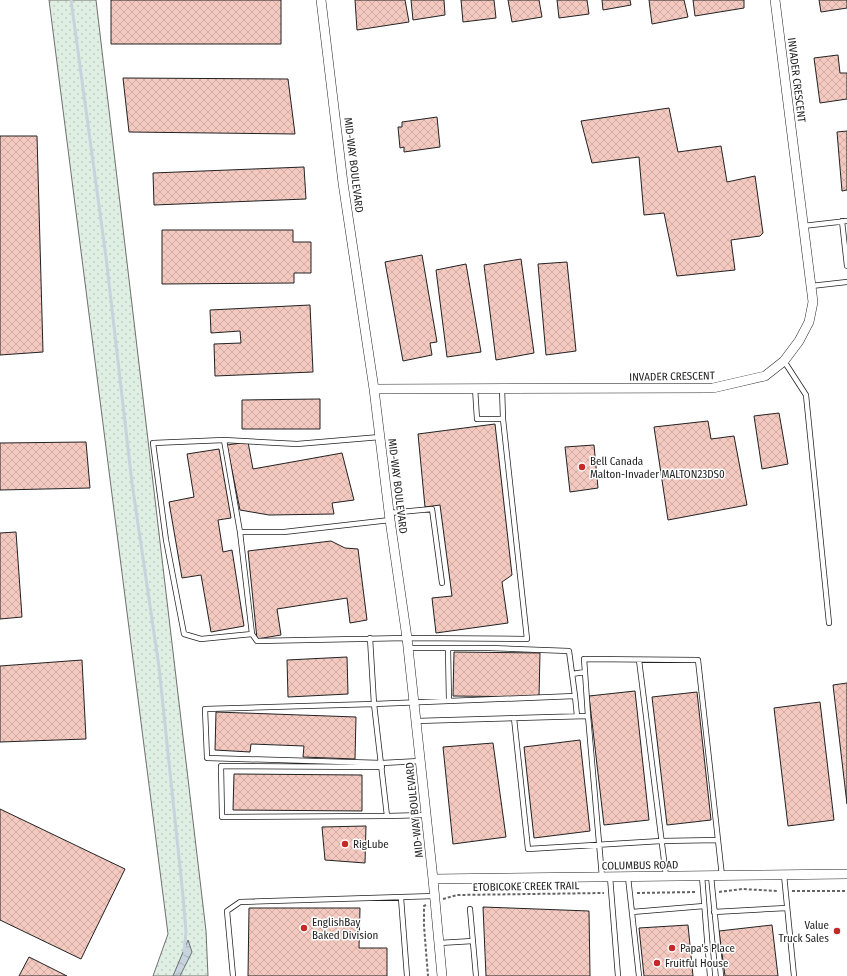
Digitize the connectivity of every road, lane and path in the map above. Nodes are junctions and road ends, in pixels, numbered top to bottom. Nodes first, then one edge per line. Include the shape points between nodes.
1 (321, 0) edge
2 (775, 0) edge
3 (844, 221) edge
4 (803, 226) junction
5 (847, 266) edge
6 (847, 282) edge
7 (811, 286) junction
8 (784, 361) junction
9 (475, 388) junction
10 (502, 388) junction
11 (374, 389) junction
12 (503, 419) junction
13 (380, 437) junction
14 (224, 440) junction
15 (389, 516) junction
16 (240, 532) junction
17 (442, 583) dead end
18 (829, 623) dead end
19 (252, 634) junction
20 (370, 638) junction
21 (407, 638) junction
22 (408, 648) junction
23 (448, 648) junction
24 (639, 660) junction
25 (585, 672) junction
26 (572, 674) junction
27 (575, 696) junction
28 (449, 701) junction
29 (414, 702) junction
30 (374, 704) junction
31 (577, 716) junction
32 (588, 716) junction
33 (514, 718) junction
34 (416, 721) junction
35 (420, 761) junction
36 (382, 765) junction
37 (426, 815) junction
38 (387, 816) junction
39 (718, 840) junction
40 (661, 841) junction
41 (600, 845) junction
42 (847, 874) edge
43 (784, 875) junction
44 (666, 876) junction
45 (702, 876) junction
46 (711, 876) junction
47 (722, 876) junction
48 (606, 877) junction
49 (628, 877) junction
50 (433, 879) junction
51 (847, 890) edge
52 (778, 891) dead end
53 (807, 891) dead end
54 (695, 892) dead end
55 (722, 892) dead end
56 (596, 893) dead end
57 (635, 893) dead end
58 (456, 895) dead end
59 (435, 896) junction
60 (401, 898) junction
61 (424, 906) dead end
62 (704, 906) junction
63 (787, 908) junction
64 (470, 909) dead end
65 (632, 912) junction
66 (714, 912) junction
67 (439, 942) junction
68 (473, 942) junction
69 (233, 976) edge
70 (407, 976) edge
71 (428, 976) edge
72 (442, 976) edge
73 (476, 976) edge
74 (618, 976) edge
75 (639, 976) edge
76 (710, 976) edge
77 (721, 976) edge
78 (794, 976) edge

1 - 11 street, MID-WAY BOULEVARD via 343,183
2 - 4 street, INVADER CRESCENT
3 - 4 lane
3 - 5 lane
4 - 7 street, INVADER CRESCENT
6 - 7 lane
7 - 8 street, INVADER CRESCENT via 813,302 809,322
8 - 10 street, INVADER CRESCENT via 765,376 713,388
8 - 18 lane via 806,395
9 - 10 street, INVADER CRESCENT
9 - 11 street, INVADER CRESCENT
9 - 12 lane via 477,419
10 - 12 lane
11 - 13 street, MID-WAY BOULEVARD
12 - 21 lane via 527,639
13 - 14 lane via 297,444
13 - 15 street, MID-WAY BOULEVARD
14 - 16 lane
14 - 19 lane via 153,443 166,540 184,634 201,639
15 - 16 lane via 284,532
15 - 17 lane via 432,510
15 - 21 street, MID-WAY BOULEVARD
16 - 19 lane
19 - 20 lane via 257,642
20 - 21 lane
20 - 30 lane
21 - 22 street, MID-WAY BOULEVARD
22 - 23 lane
22 - 29 street, MID-WAY BOULEVARD
23 - 26 lane via 568,651
23 - 28 lane
24 - 25 lane via 584,659
24 - 39 lane via 698,660
24 - 40 lane
25 - 26 lane
25 - 32 lane
26 - 27 lane
27 - 28 lane
27 - 31 lane
28 - 29 lane
29 - 30 lane
29 - 34 street, MID-WAY BOULEVARD
30 - 36 lane
30 - 36 lane via 205,709 207,758
31 - 32 lane
31 - 33 lane
32 - 41 lane
33 - 34 lane
33 - 41 lane via 528,849
34 - 35 street, MID-WAY BOULEVARD
35 - 36 lane
35 - 37 street, MID-WAY BOULEVARD
36 - 38 lane
36 - 38 lane via 221,766 222,817
37 - 38 lane
37 - 50 street, MID-WAY BOULEVARD
39 - 40 lane
39 - 47 lane
40 - 41 lane
40 - 44 lane
41 - 48 lane
42 - 43 street, COLUMBUS ROAD
43 - 47 street, COLUMBUS ROAD
43 - 63 lane
44 - 45 street, COLUMBUS ROAD
44 - 49 street, COLUMBUS ROAD
45 - 46 street, COLUMBUS ROAD
45 - 62 lane
46 - 47 street, COLUMBUS ROAD
46 - 66 lane
48 - 49 street, COLUMBUS ROAD
48 - 50 street, COLUMBUS ROAD
48 - 74 lane
49 - 65 lane
50 - 59 street, MID-WAY BOULEVARD
51 - 53 path
52 - 55 path via 742,889
54 - 57 path
56 - 58 path, ETOBICOKE CREEK TRAIL
59 - 60 lane
59 - 67 street, MID-WAY BOULEVARD
60 - 69 lane via 240,902 227,910
60 - 70 lane
61 - 71 path
62 - 65 lane
62 - 76 lane
63 - 66 lane
63 - 78 lane
64 - 68 lane
65 - 75 lane
66 - 77 lane
67 - 68 lane
67 - 72 street, MID-WAY BOULEVARD
68 - 73 lane

